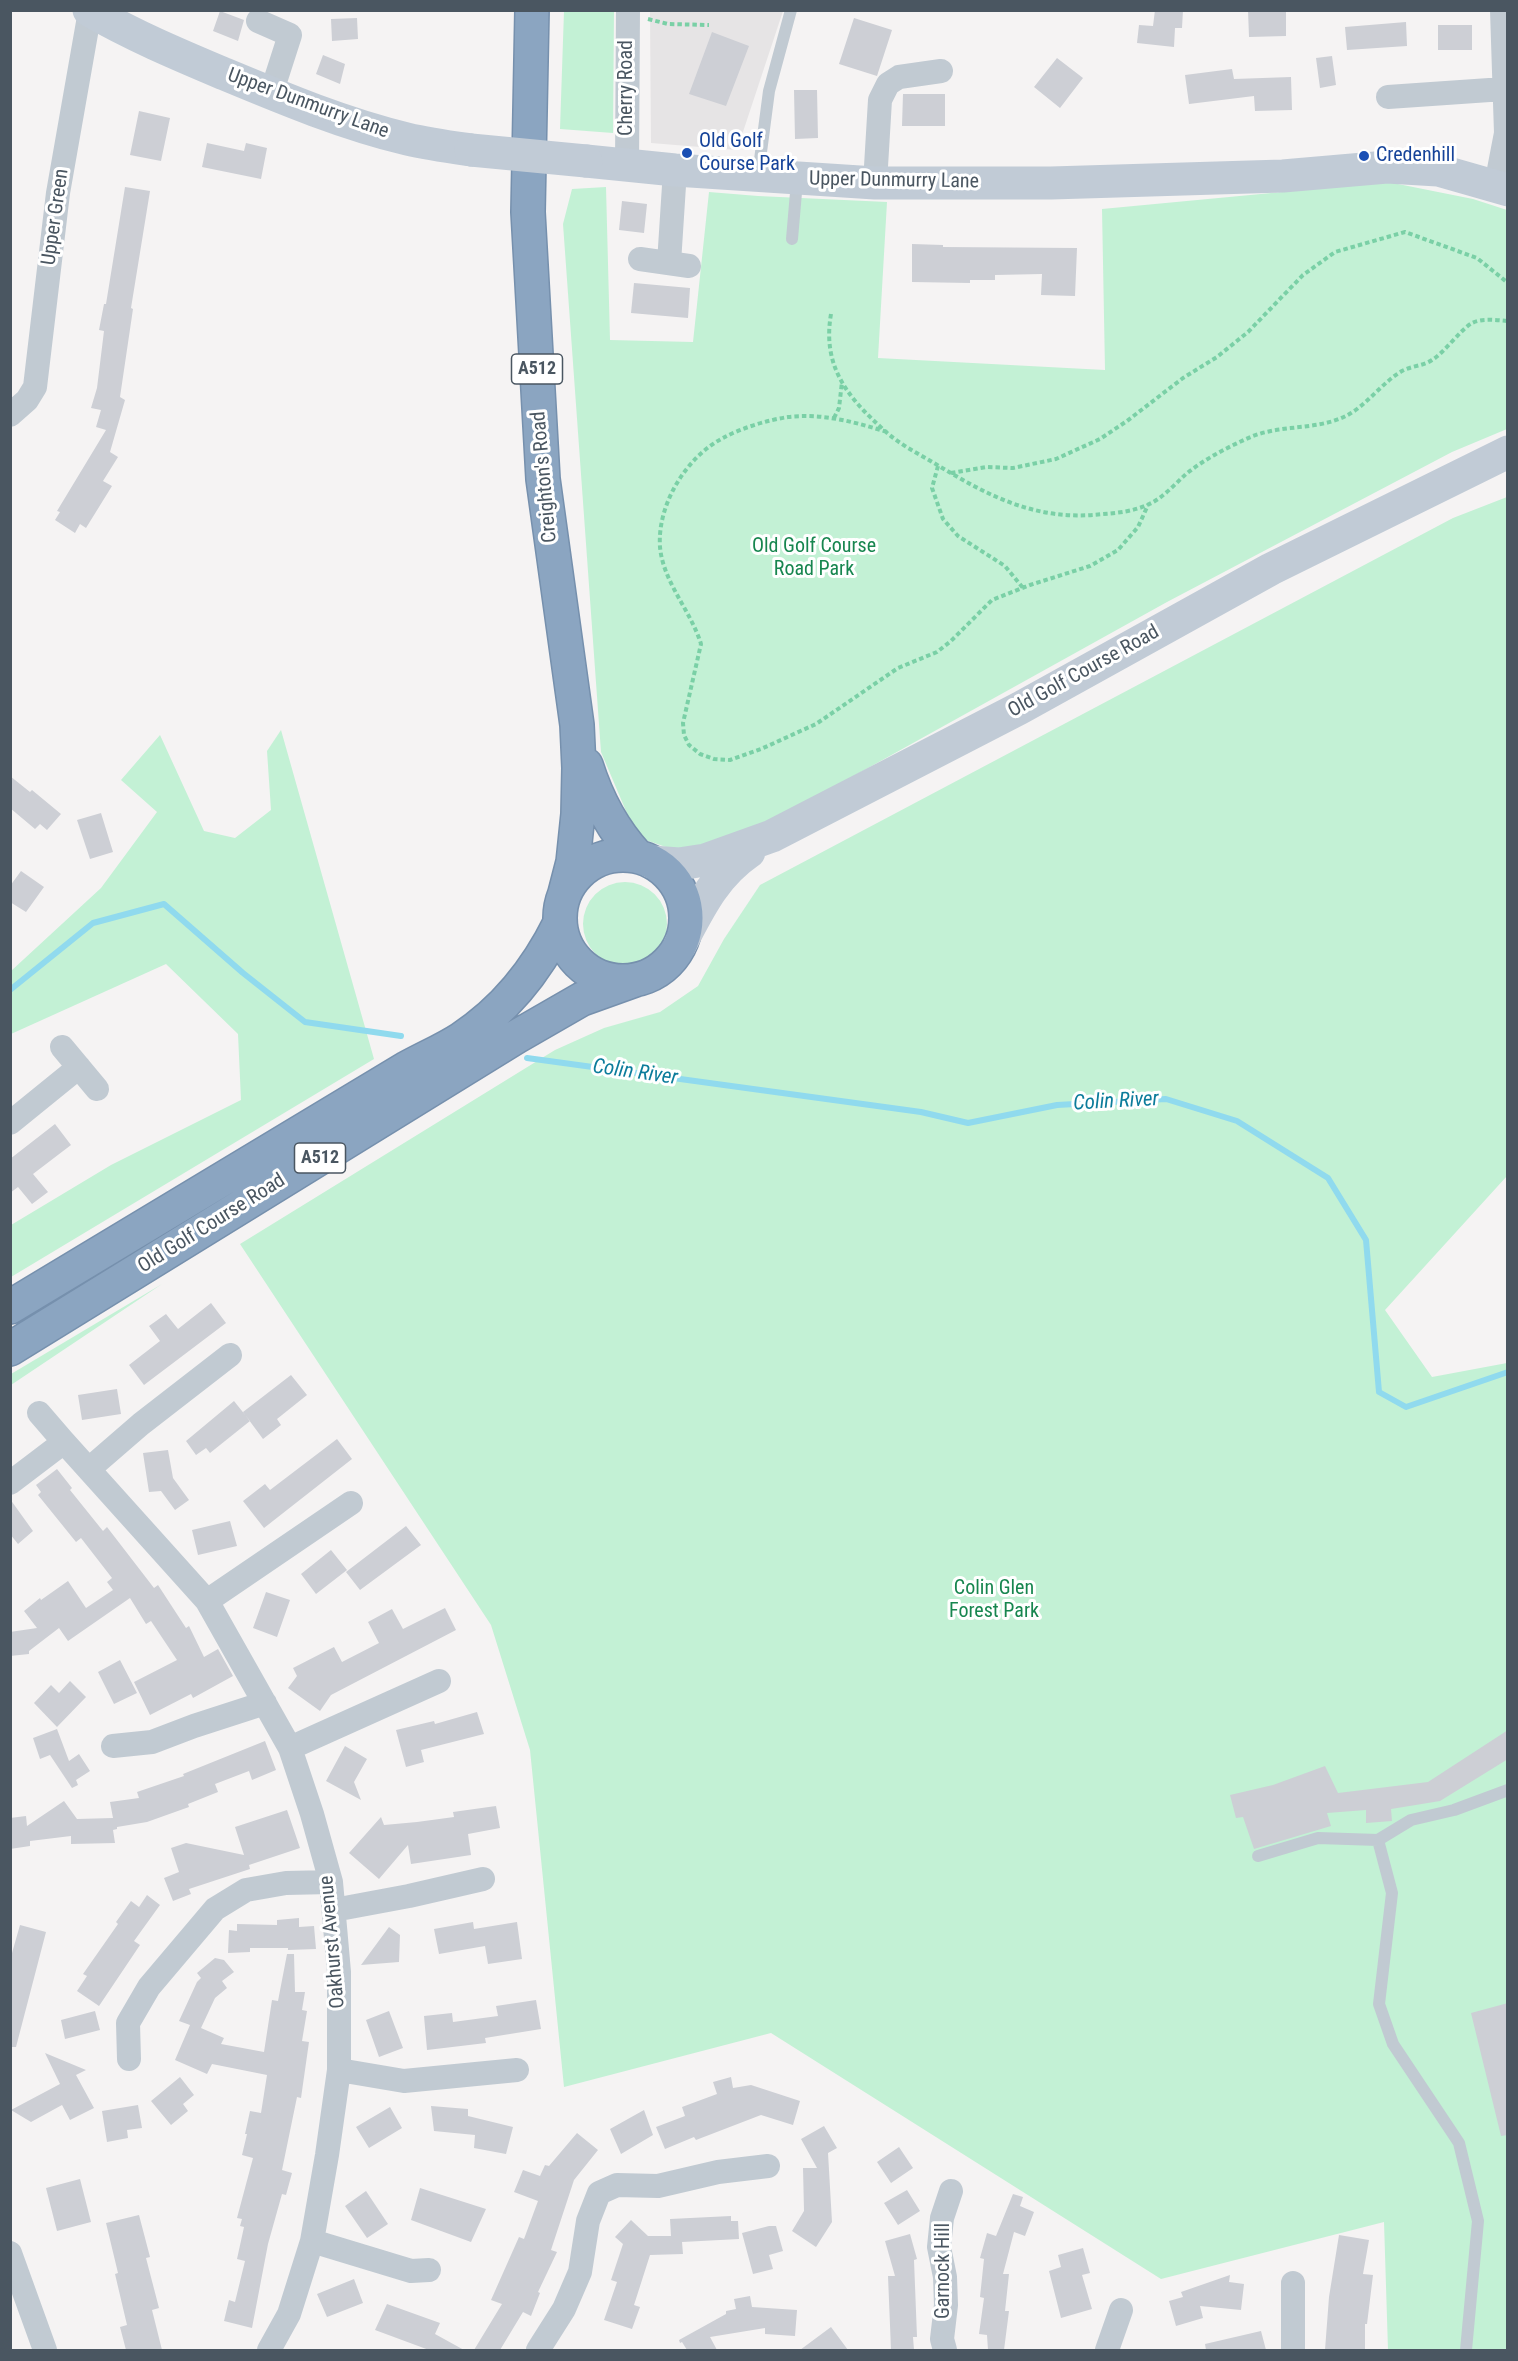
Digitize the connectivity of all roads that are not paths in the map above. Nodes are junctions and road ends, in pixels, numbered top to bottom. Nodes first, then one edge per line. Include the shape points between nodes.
1 (532, 10) edge
2 (791, 10) edge
3 (1502, 10) edge
4 (90, 11) edge
5 (636, 14) edge
6 (258, 21) dead end
7 (941, 71) dead end
8 (1504, 89) junction
9 (272, 94) junction
10 (1388, 97) dead end
11 (627, 166) junction
12 (675, 170) junction
13 (758, 177) junction
14 (797, 179) junction
15 (875, 183) junction
16 (1502, 187) edge
17 (792, 239) dead end
18 (640, 259) dead end
19 (10, 415) edge
20 (1508, 452) edge
21 (577, 725) junction
22 (772, 836) junction
23 (645, 859) junction
24 (563, 906) junction
25 (680, 945) junction
26 (635, 980) junction
27 (62, 1047) dead end
28 (79, 1067) junction
29 (97, 1089) dead end
30 (10, 1123) edge
31 (10, 1307) edge
32 (10, 1348) edge
33 (230, 1355) dead end
34 (39, 1413) dead end
35 (64, 1442) junction
36 (95, 1476) junction
37 (10, 1484) edge
38 (351, 1503) dead end
39 (207, 1601) junction
40 (439, 1681) dead end
41 (265, 1703) junction
42 (113, 1746) dead end
43 (290, 1748) junction
44 (1508, 1790) edge
45 (1378, 1840) junction
46 (1258, 1856) dead end
47 (483, 1879) dead end
48 (331, 1882) junction
49 (333, 1910) junction
50 (129, 2059) dead end
51 (339, 2070) junction
52 (517, 2070) dead end
53 (768, 2166) dead end
54 (951, 2192) dead end
55 (312, 2241) junction
56 (10, 2253) edge
57 (429, 2270) dead end
58 (1293, 2283) dead end
59 (1121, 2310) dead end
60 (45, 2350) edge
61 (269, 2350) edge
62 (538, 2350) edge
63 (945, 2350) edge
64 (1107, 2350) edge
65 (1293, 2350) edge
66 (1466, 2350) edge

1 - 21 highway, Creighton's Road / A512 via 528,213 543,479
2 - 13 lane via 769,91
3 - 8 street
4 - 9 street, Upper Dunmurry Lane via 131,33
4 - 19 street, Upper Green via 58,193 35,387
5 - 11 street, Cherry Road
6 - 9 street via 296,38
7 - 15 street via 899,78 888,84 880,100
8 - 10 street
8 - 16 street
9 - 11 street, Upper Dunmurry Lane, bridge via 351,124 409,140
11 - 12 street, Upper Dunmurry Lane
12 - 13 street, Upper Dunmurry Lane
12 - 18 street via 679,265
13 - 14 street, Upper Dunmurry Lane
14 - 15 street, Upper Dunmurry Lane
14 - 17 lane
15 - 16 street, Upper Dunmurry Lane via 1051,183 1283,176 1387,167 1438,170
20 - 22 street, Old Golf Course Road via 1271,569 1020,708
21 - 23 highway, Creighton's Road / A512 via 601,806 620,838
21 - 24 highway, Creighton's Road / A512 via 578,814
22 - 23 street, Old Golf Course Road via 705,860 679,864
22 - 25 street via 734,862 716,881
23 - 24 highway, A512 via 620,855 588,866 574,878
23 - 25 highway, A512 via 666,872 678,887 685,906 686,926
24 - 26 highway via 568,950 581,965 615,981
24 - 31 highway, Old Golf Course Road / A512 via 524,964 482,1006 407,1068
25 - 26 highway, A512 via 654,973
26 - 32 highway, Old Golf Course Road / A512 via 582,999 516,1037
27 - 28 street
28 - 29 street
28 - 30 street
33 - 36 street via 141,1424
34 - 35 street, Oakhurst Avenue
35 - 36 street, Oakhurst Avenue
35 - 37 street
36 - 39 street, Oakhurst Avenue
38 - 39 street
39 - 41 street, Oakhurst Avenue
40 - 43 street
41 - 42 street via 152,1742
41 - 43 street, Oakhurst Avenue
43 - 48 street, Oakhurst Avenue
44 - 45 lane via 1412,1820
45 - 46 lane via 1318,1838
45 - 66 lane via 1392,1893 1379,2004 1393,2044 1459,2143 1478,2221
47 - 49 street
48 - 49 street, Oakhurst Avenue
48 - 50 street via 286,1883 246,1890 215,1909 149,1987 128,2023
49 - 51 street, Oakhurst Avenue via 339,1972
51 - 52 street via 404,2081
51 - 55 street, Oakhurst Avenue
53 - 62 street via 718,2172 658,2186 617,2185 599,2193 588,2222 580,2272 564,2309
54 - 63 street, Garnock Hill via 942,2218 939,2247 945,2277
55 - 57 street via 411,2271
55 - 61 street, Oakhurst Avenue via 289,2314
56 - 60 street
58 - 65 street
59 - 64 street

